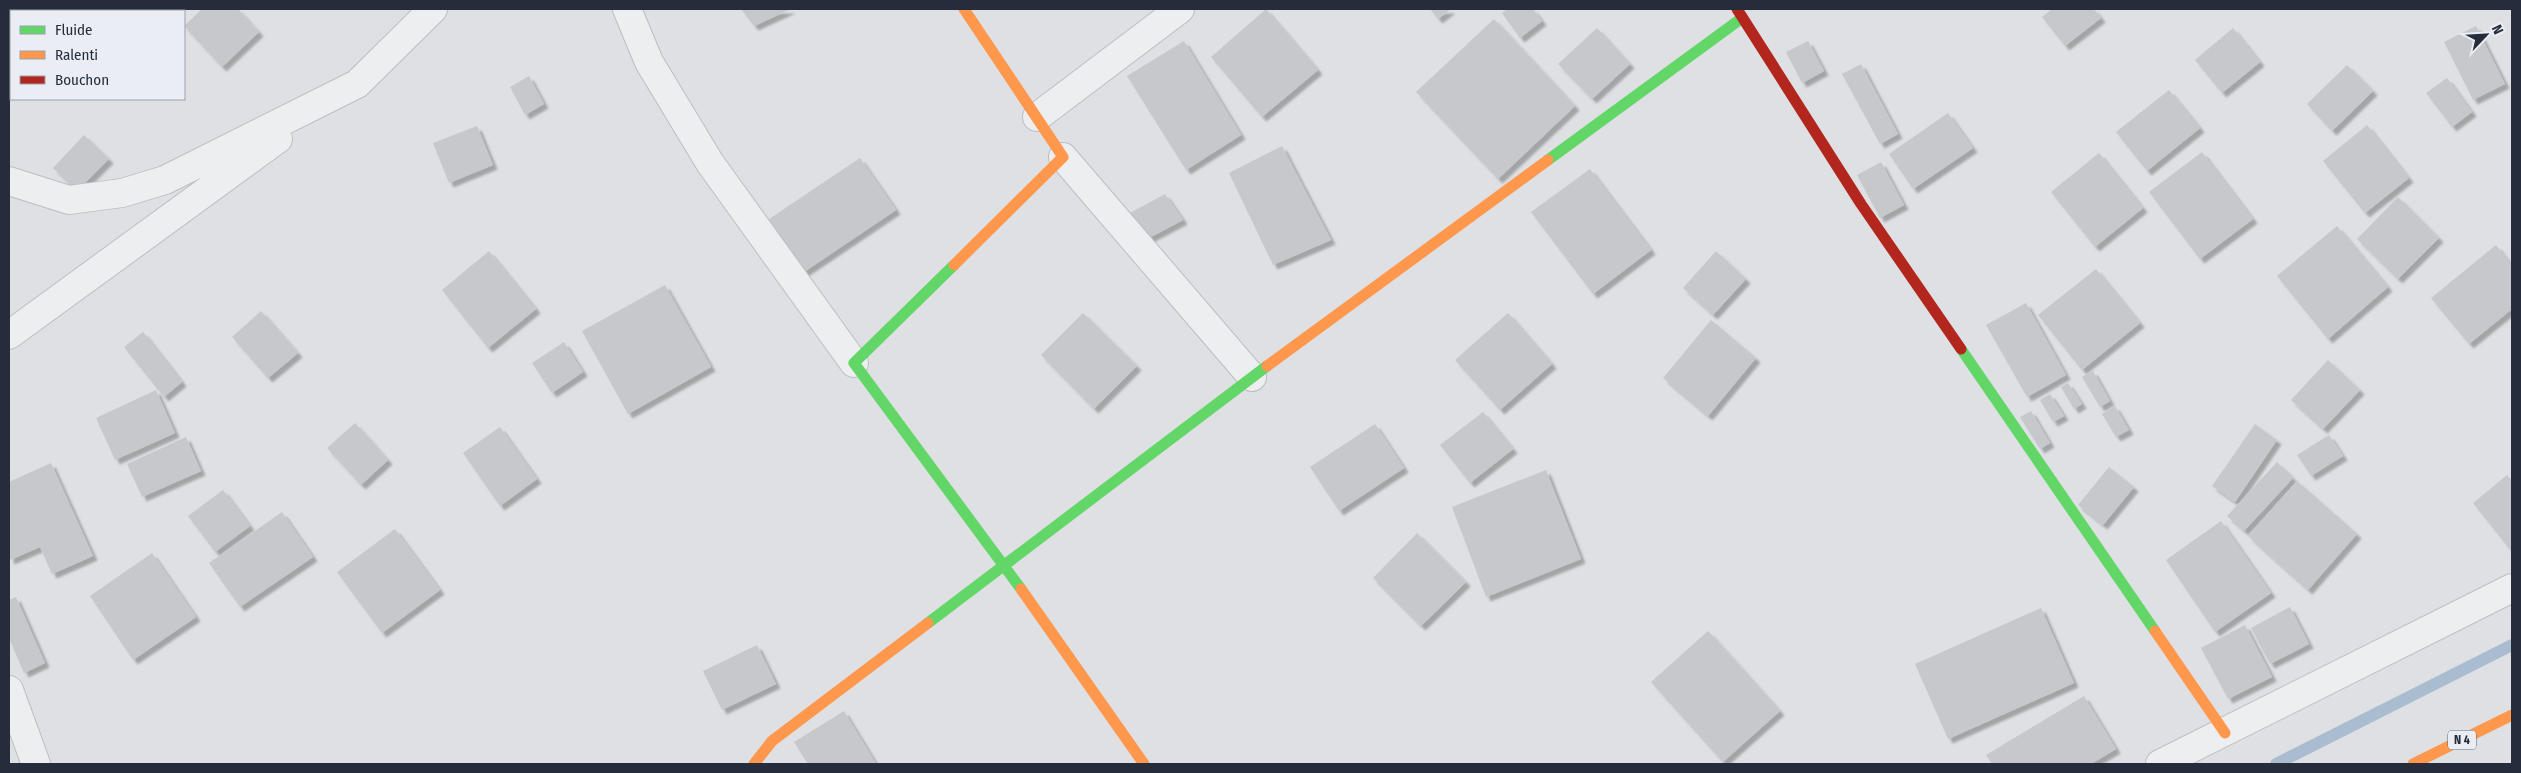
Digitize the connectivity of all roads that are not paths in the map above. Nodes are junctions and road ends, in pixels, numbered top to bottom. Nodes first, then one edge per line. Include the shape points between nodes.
1 (433, 9) edge
2 (626, 9) edge
3 (964, 9) edge
4 (1180, 9) edge
5 (1740, 13) edge
6 (357, 84) junction
7 (1036, 117) junction
8 (1063, 157) junction
9 (9, 181) edge
10 (9, 335) edge
11 (854, 363) junction
12 (1252, 376) junction
13 (1005, 566) junction
14 (2512, 588) edge
15 (9, 690) edge
16 (2512, 715) edge
17 (2225, 733) junction
18 (36, 764) edge
19 (754, 764) edge
20 (1144, 764) edge
21 (2160, 764) edge
22 (2413, 764) edge

1 - 6 street
2 - 11 street via 649,62 710,163
3 - 7 main road
4 - 7 street
5 - 12 main road
5 - 17 main road via 1861,204
6 - 9 street via 166,180 122,193 69,200
6 - 10 street
7 - 8 main road
8 - 11 main road
8 - 12 street
11 - 13 main road
12 - 13 main road
13 - 19 main road via 772,741
13 - 20 main road
14 - 17 street
15 - 18 street
16 - 22 main road, N 4
17 - 21 street

